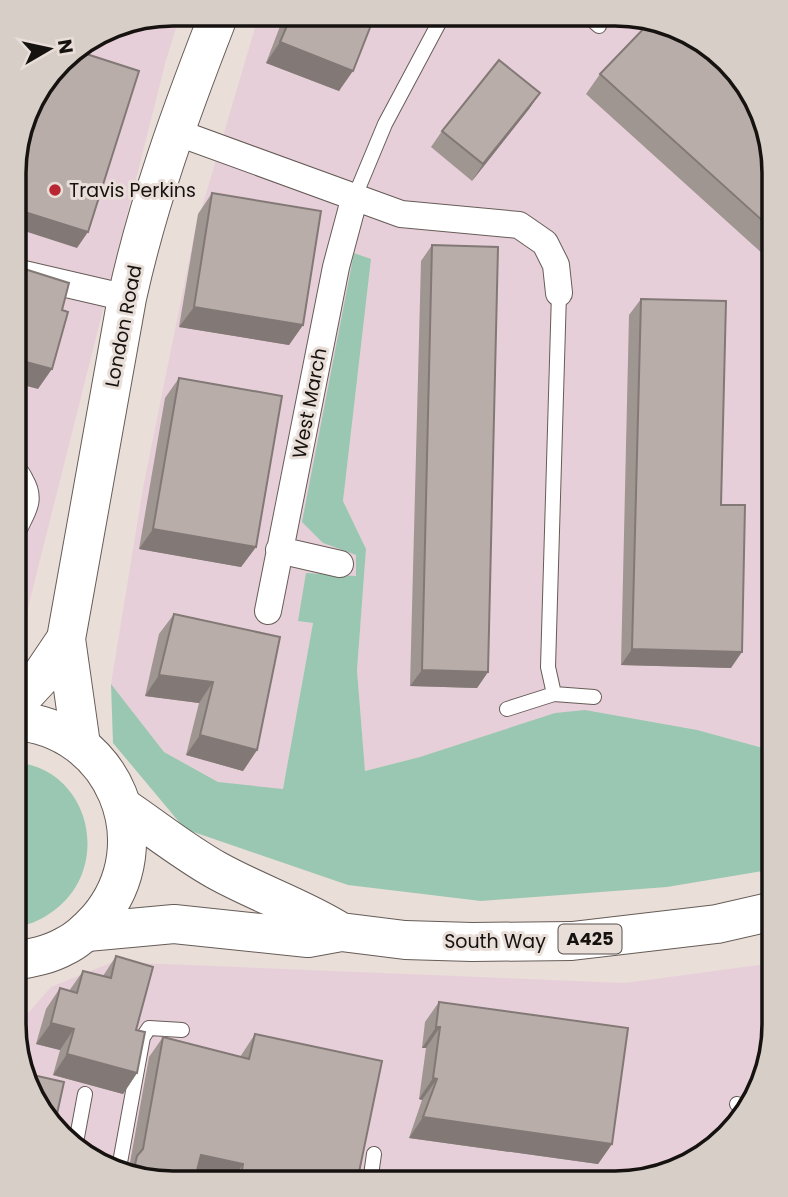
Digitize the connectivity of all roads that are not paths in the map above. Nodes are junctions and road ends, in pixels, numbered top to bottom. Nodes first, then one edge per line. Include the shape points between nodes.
1 (214, 26) edge
2 (438, 26) edge
3 (173, 131) junction
4 (355, 197) junction
5 (26, 275) edge
6 (559, 293) joint
7 (127, 298) junction
8 (26, 479) edge
9 (26, 519) edge
10 (279, 550) junction
11 (340, 564) dead end
12 (268, 611) dead end
13 (66, 639) junction
14 (26, 693) edge
15 (554, 694) junction
16 (594, 697) dead end
17 (507, 709) dead end
18 (26, 722) edge
19 (80, 745) junction
20 (123, 807) junction
21 (761, 915) edge
22 (87, 932) junction
23 (341, 932) junction
24 (30, 958) edge
25 (182, 1030) dead end
26 (85, 1094) dead end
27 (77, 1135) edge
28 (374, 1154) dead end
29 (120, 1161) edge
30 (372, 1171) edge

1 - 3 main road, London Road
2 - 4 lane, West March via 385,124
3 - 4 street
3 - 7 main road, London Road
4 - 6 street via 401,214 519,225 545,243 556,265
4 - 10 street, West March via 336,267
5 - 7 street
6 - 15 lane via 548,667
7 - 13 main road, London Road
8 - 9 lane via 32,489
10 - 11 street
10 - 12 street, West March
13 - 14 main road, London Road
13 - 19 main road, London Road
15 - 16 lane
15 - 17 lane
18 - 19 main road via 56,730
19 - 20 main road via 107,773
20 - 22 main road via 128,841 123,874 109,906
20 - 23 main road, South Way / A425 via 213,868
21 - 23 main road, South Way / A425 via 572,941 405,940
22 - 23 main road, South Way / A425 via 174,924 308,938
22 - 24 main road via 67,946
25 - 29 lane via 149,1028 143,1037
26 - 27 lane
28 - 30 lane

